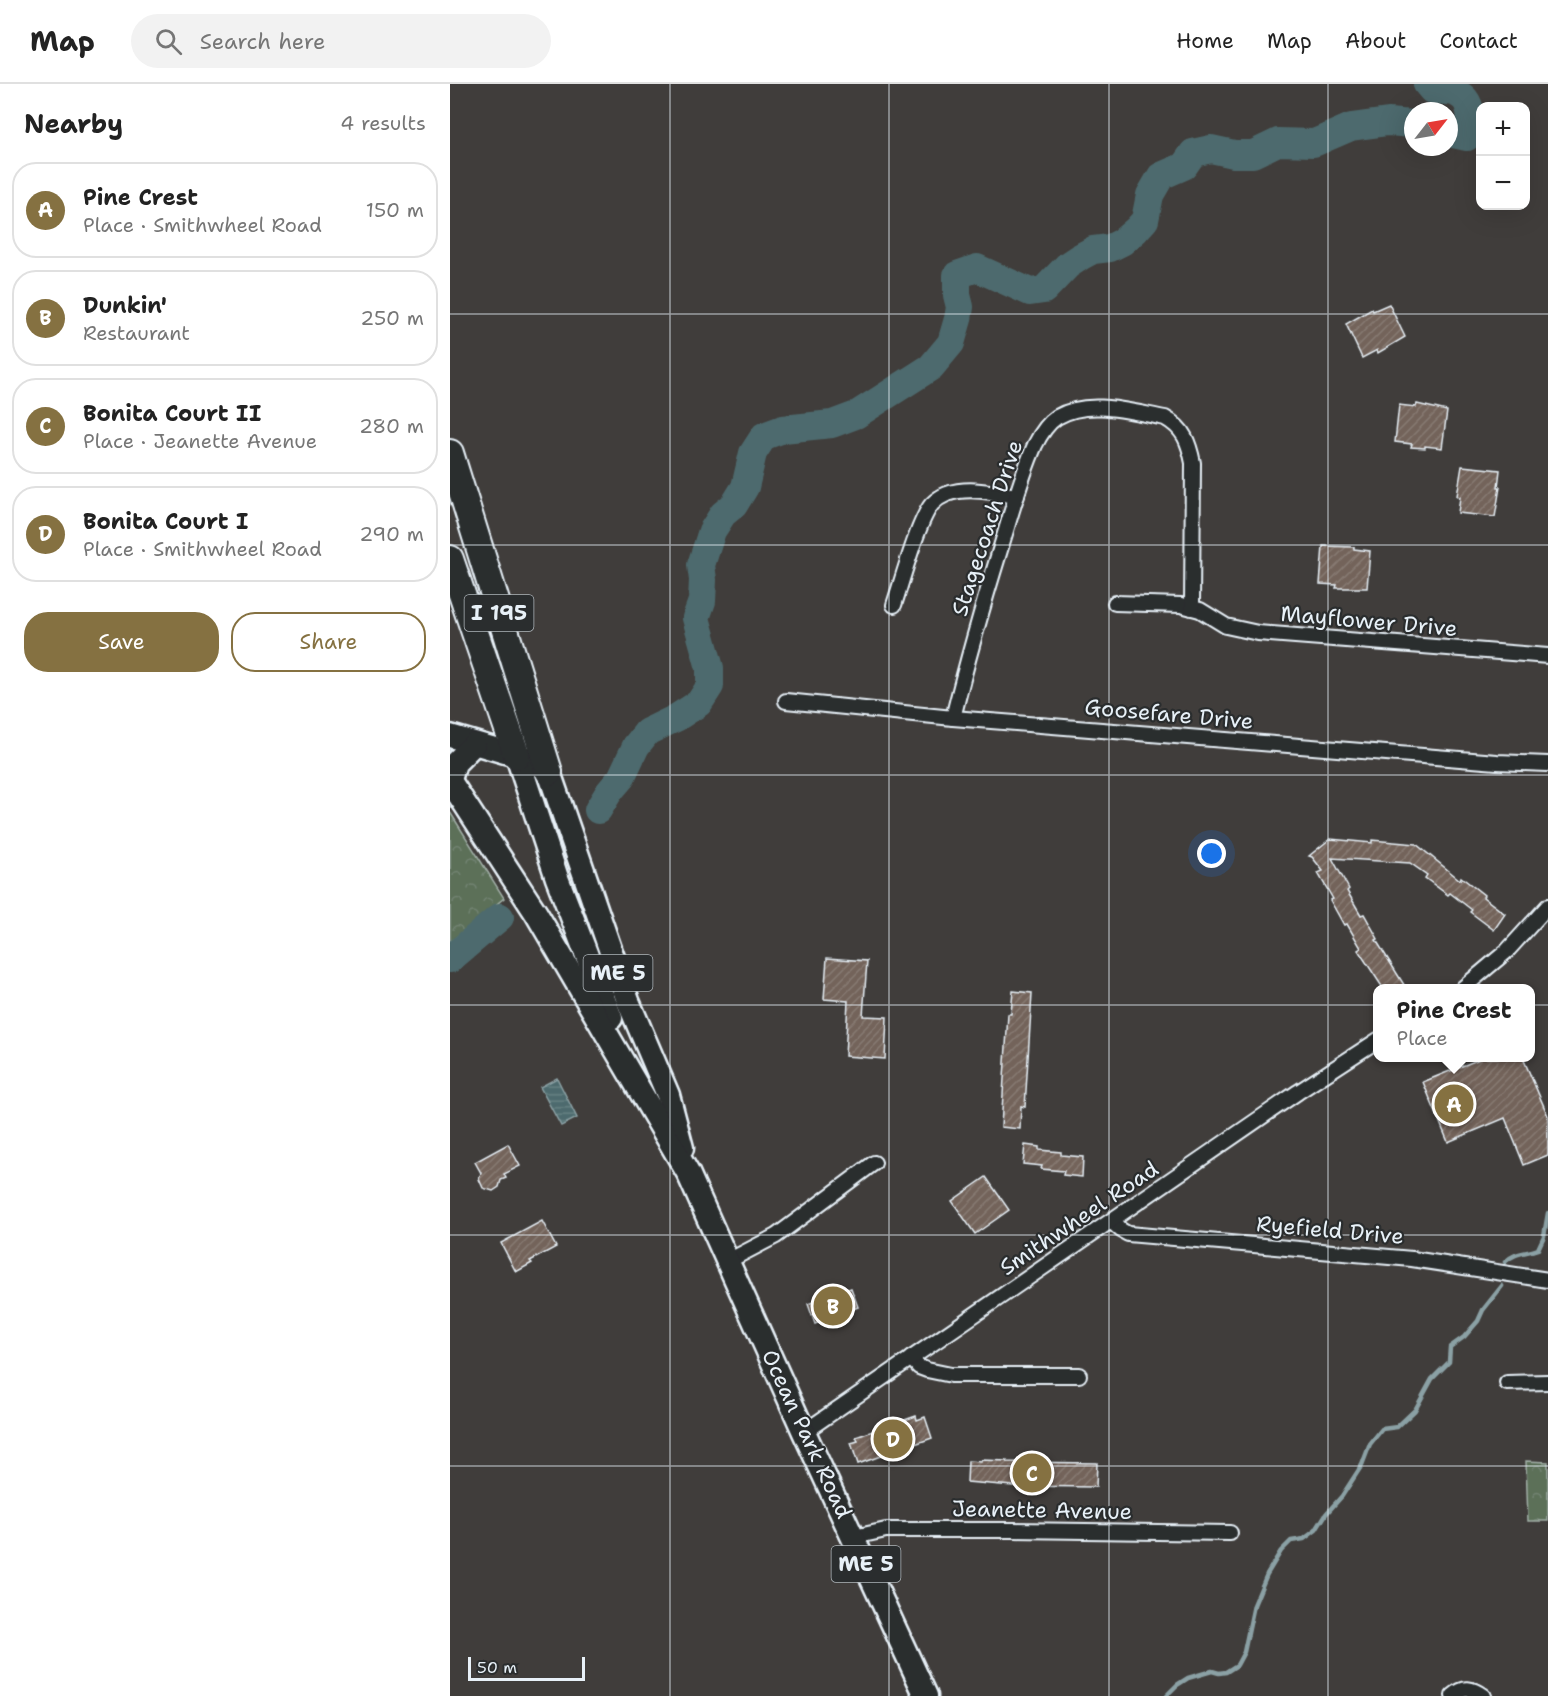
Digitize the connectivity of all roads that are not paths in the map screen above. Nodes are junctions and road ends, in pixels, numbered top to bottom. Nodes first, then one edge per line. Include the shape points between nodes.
1 (450, 453) edge
2 (1017, 496) junction
3 (450, 559) edge
4 (1115, 603) dead end
5 (894, 605) dead end
6 (1192, 608) junction
7 (1548, 656) edge
8 (786, 701) dead end
9 (953, 718) junction
10 (450, 736) edge
11 (474, 744) junction
12 (517, 756) junction
13 (1548, 764) edge
14 (549, 772) junction
15 (450, 780) edge
16 (1548, 906) edge
17 (1468, 984) edge
18 (1373, 1043) edge
19 (648, 1105) junction
20 (874, 1163) dead end
21 (688, 1173) junction
22 (1112, 1222) junction
23 (728, 1261) junction
24 (1548, 1280) edge
25 (911, 1358) junction
26 (1079, 1375) dead end
27 (1548, 1382) edge
28 (1507, 1383) dead end
29 (804, 1432) junction
30 (1230, 1533) dead end
31 (854, 1537) junction
32 (1477, 1693) edge
33 (926, 1696) edge
34 (1453, 1696) edge

1 - 14 highway, I 195
2 - 5 street via 962,491 933,503 924,516
2 - 6 street, Stagecoach Drive via 1035,444 1056,418 1072,410 1116,410 1174,423 1185,435 1193,463
2 - 9 street, Stagecoach Drive
3 - 12 highway, I 195
4 - 6 street, Mayflower Drive
6 - 7 street, Mayflower Drive via 1226,627 1258,633
8 - 9 street, Goosefare Drive
9 - 13 street, Goosefare Drive
10 - 11 main road
11 - 12 main road
11 - 15 main road via 455,763
12 - 14 main road via 536,761
12 - 19 main road via 576,929
14 - 21 main road, Ocean Park Road / ME 5 via 625,991 668,1095
15 - 19 main road, Ocean Park Road / ME 5 via 536,913
16 - 17 street via 1507,951
18 - 22 street, Smithwheel Road
19 - 21 main road, Ocean Park Road / ME 5
20 - 23 street via 776,1236
21 - 23 main road, Ocean Park Road / ME 5
22 - 24 street, Ryefield Drive via 1128,1234 1412,1259
22 - 25 street, Smithwheel Road
23 - 29 main road, Ocean Park Road / ME 5
25 - 26 street via 919,1367 951,1375
25 - 29 street, Smithwheel Road
27 - 28 street
29 - 31 main road, Ocean Park Road / ME 5
30 - 31 street, Jeanette Avenue via 886,1530
31 - 33 main road, Ocean Park Road / ME 5
32 - 34 street via 1460,1690

